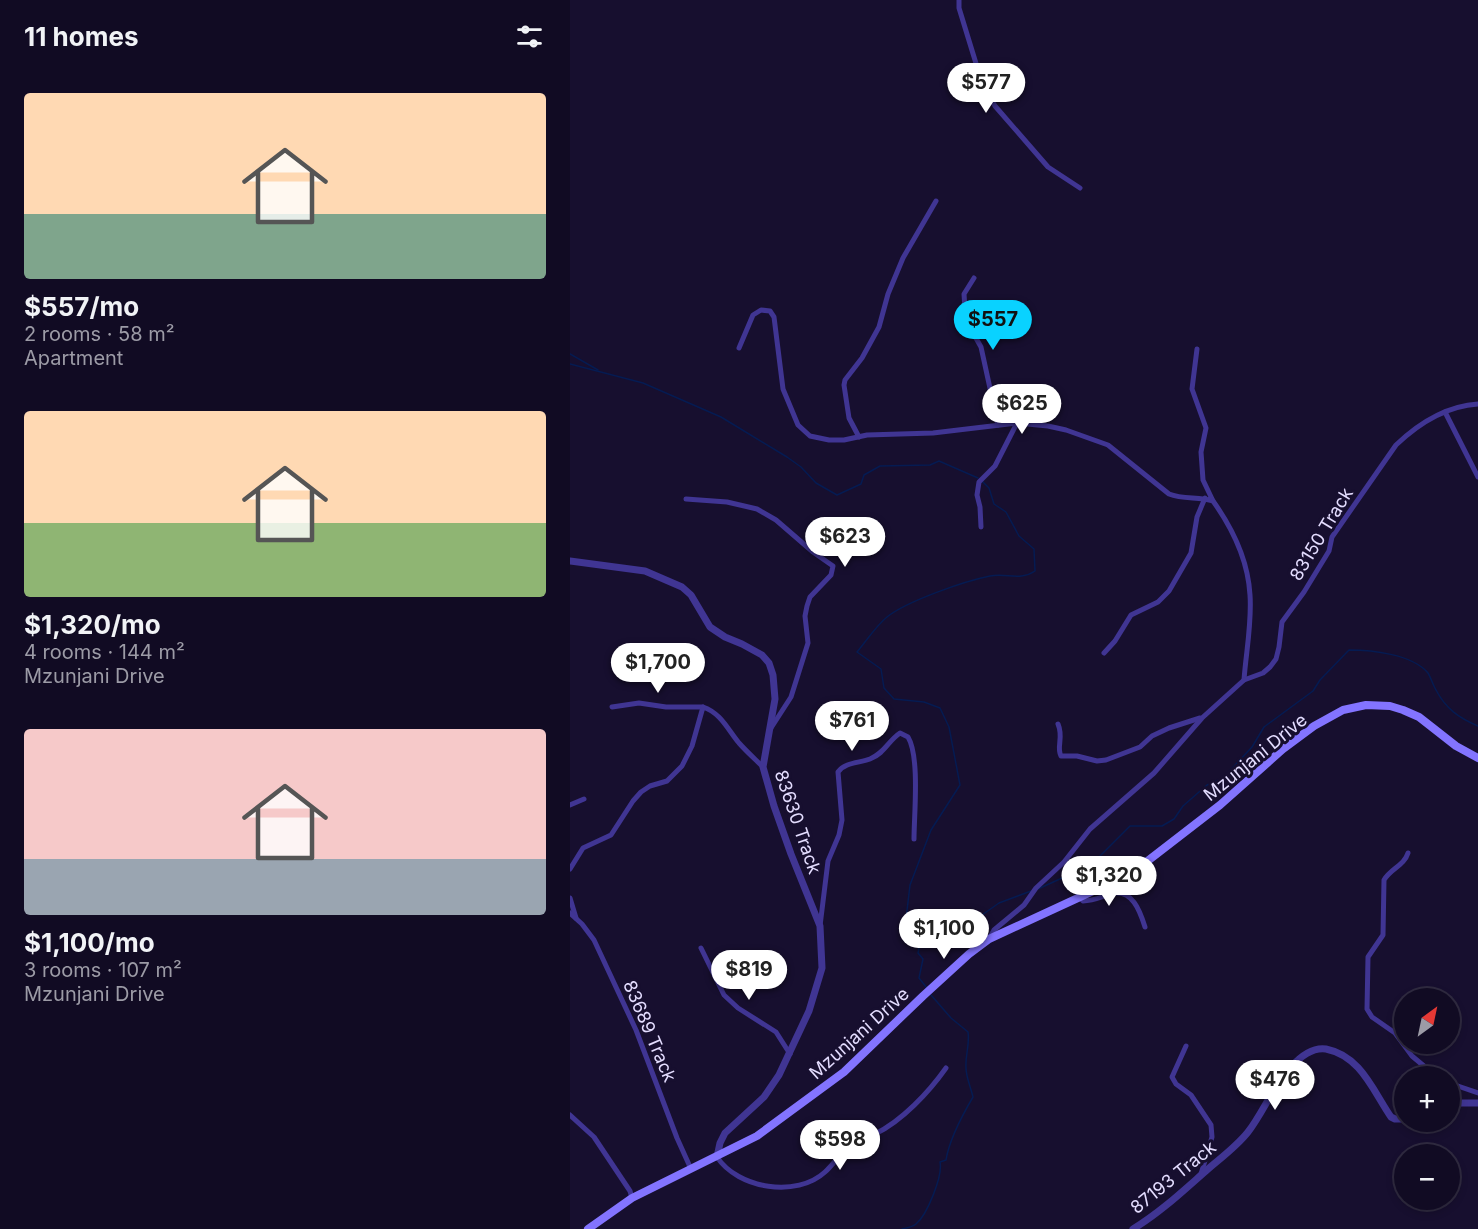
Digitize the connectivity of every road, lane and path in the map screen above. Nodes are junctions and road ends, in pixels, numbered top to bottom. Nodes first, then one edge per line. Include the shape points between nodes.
1 (959, 0) edge
2 (1080, 188) dead end
3 (936, 201) dead end
4 (974, 278) dead end
5 (739, 348) dead end
6 (1197, 349) dead end
7 (1478, 404) edge
8 (1446, 412) junction
9 (1017, 423) junction
10 (998, 425) junction
11 (859, 437) junction
12 (1478, 477) edge
13 (1206, 498) junction
14 (686, 500) dead end
15 (1213, 501) junction
16 (981, 526) dead end
17 (570, 561) edge
18 (1104, 653) dead end
19 (1245, 680) junction
20 (612, 706) dead end
21 (703, 707) junction
22 (1202, 718) junction
23 (1058, 724) dead end
24 (771, 729) junction
25 (1478, 758) edge
26 (764, 767) junction
27 (584, 799) dead end
28 (570, 805) edge
29 (914, 839) dead end
30 (1408, 853) dead end
31 (571, 865) edge
32 (570, 897) edge
33 (1080, 897) junction
34 (570, 913) edge
35 (576, 918) junction
36 (820, 926) junction
37 (1145, 927) dead end
38 (989, 939) junction
39 (701, 948) dead end
40 (1186, 1046) dead end
41 (790, 1054) junction
42 (1424, 1066) edge
43 (946, 1068) dead end
44 (1460, 1086) edge
45 (1478, 1092) edge
46 (1460, 1103) edge
47 (1478, 1103) edge
48 (570, 1116) edge
49 (1394, 1118) edge
50 (717, 1157) junction
51 (691, 1169) junction
52 (1200, 1176) junction
53 (632, 1198) junction
54 (588, 1229) edge
55 (1133, 1229) edge

1 - 2 street via 982,83 994,105 1042,161
3 - 11 street via 903,258 879,327 845,380 849,418
4 - 10 street via 964,294 965,309 968,324 981,347
5 - 11 street via 753,315 761,310 770,311 783,389 800,429 829,440
6 - 15 street via 1192,389 1206,428 1201,452 1203,480
7 - 8 street, 83150 Track
8 - 12 street
8 - 19 street, 83150 Track via 1413,430 1396,445 1332,537 1329,551 1282,621 1276,659 1263,673
9 - 10 street
9 - 13 street via 1048,426 1098,441 1169,494
9 - 16 street via 995,466 980,479 977,495
10 - 11 street
13 - 15 street
13 - 18 street via 1197,517 1191,553 1169,591 1158,602 1131,615
14 - 24 street via 727,502 766,513 833,566 831,575 810,597 805,616 808,643 791,697
15 - 19 street via 1238,542 1248,578
17 - 24 street, 83630 Track via 645,571 691,595 710,627 762,655 769,663 775,684
19 - 22 street, 83150 Track
20 - 21 street via 639,703
21 - 26 street via 722,719 746,751
21 - 31 street via 682,766 667,781 641,792 611,835 583,848
22 - 23 street via 1169,728 1122,755 1097,761 1060,756 1062,734
22 - 38 street, 83150 Track via 1154,773 1090,829 1064,862
24 - 26 street, 83630 Track
25 - 33 main road, Mzunjani Drive via 1403,710 1366,705 1343,710 1283,749 1220,805 1140,867
26 - 36 street, 83630 Track via 774,806
27 - 28 street
29 - 36 street via 913,753 908,736 900,734 877,756 843,766 838,772 842,820 828,861
30 - 42 street via 1384,880 1383,935 1368,957 1367,1009
32 - 35 street
33 - 37 street via 1091,901 1123,894 1136,904
33 - 38 main road, Mzunjani Drive
34 - 35 street, 83689 Track
35 - 51 street, 83689 Track via 594,940 636,1030
36 - 41 street, 83630 Track via 820,979
38 - 50 main road, Mzunjani Drive via 836,1077 757,1136
39 - 41 street via 724,995 776,1032
40 - 52 street via 1172,1077 1191,1095 1213,1132
41 - 50 street, 83630 Track via 764,1097 725,1133
43 - 50 street via 909,1110 875,1134 854,1141 825,1172 801,1184 785,1187 753,1183 740,1178
44 - 45 street
46 - 47 street
48 - 53 street via 594,1137
49 - 52 street, 87193 Track via 1358,1067 1325,1049 1312,1050 1288,1070 1242,1140
50 - 51 main road, Mzunjani Drive
51 - 53 main road, Mzunjani Drive
52 - 55 street, 87193 Track
53 - 54 main road, Mzunjani Drive

